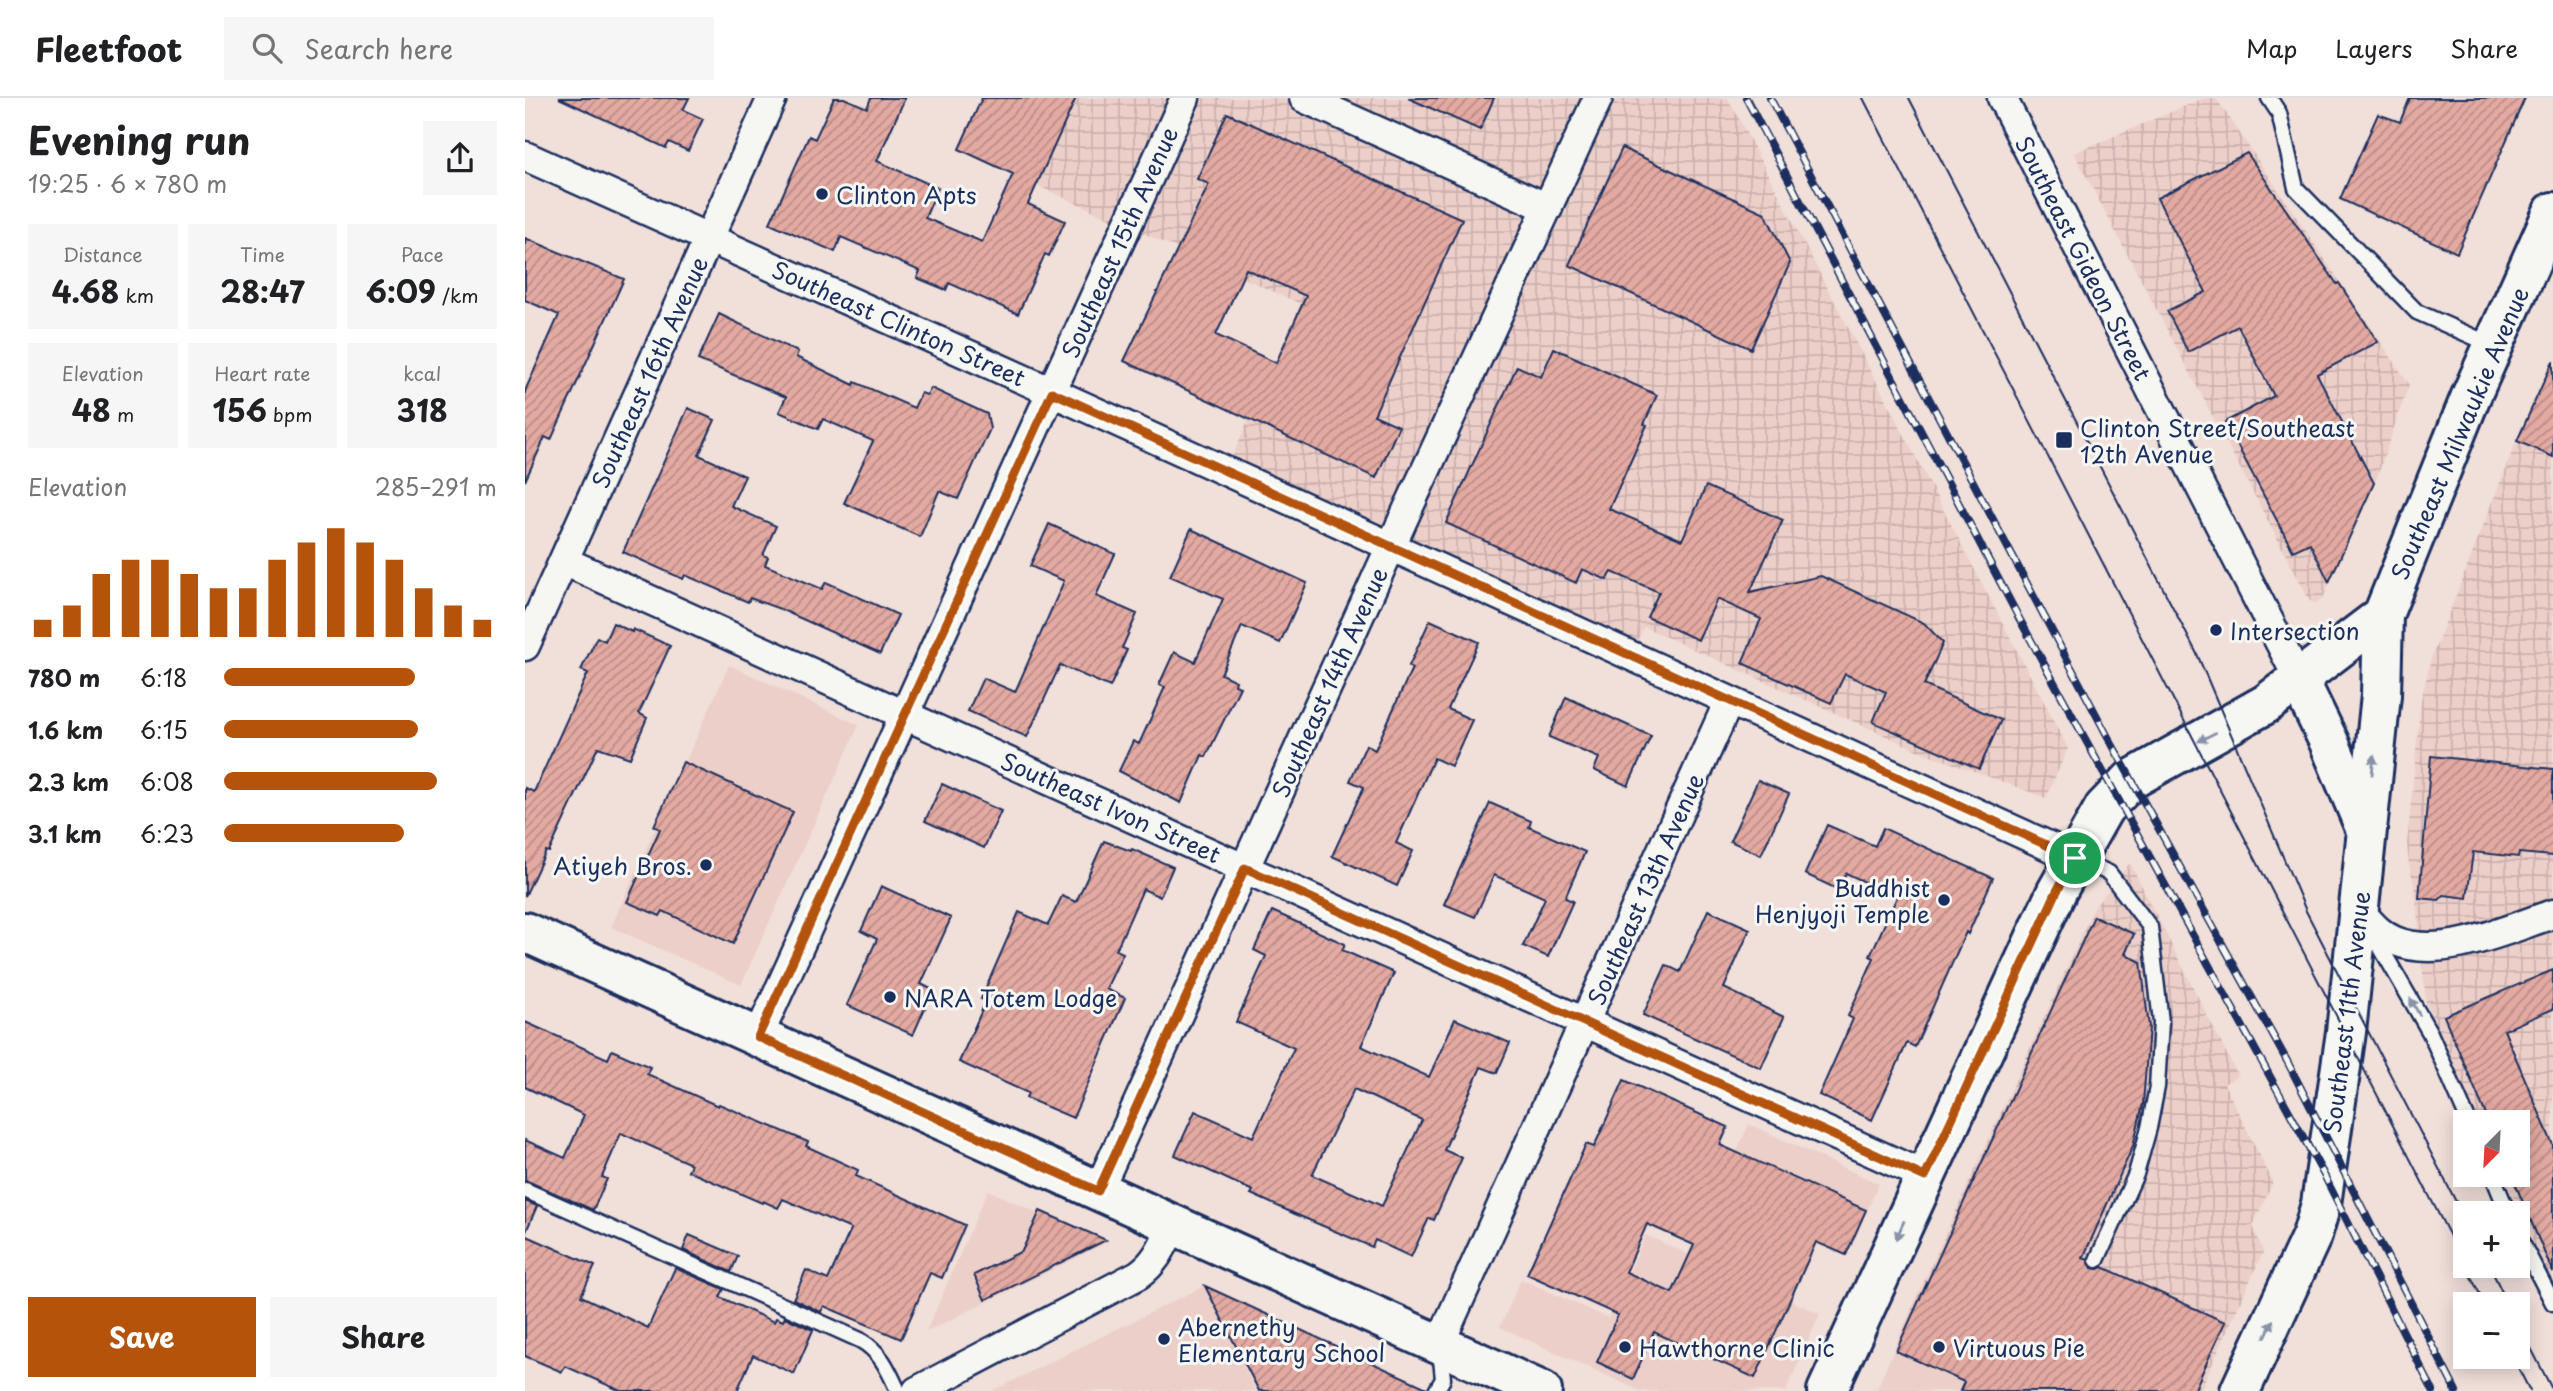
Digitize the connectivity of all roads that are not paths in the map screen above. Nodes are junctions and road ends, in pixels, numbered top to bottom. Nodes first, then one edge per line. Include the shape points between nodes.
1 (772, 98) edge
2 (1185, 98) edge
3 (1304, 98) edge
4 (1598, 98) edge
5 (2002, 98) edge
6 (2269, 98) edge
7 (525, 156) edge
8 (1548, 208) junction
9 (2553, 212) edge
10 (710, 237) junction
11 (2542, 267) edge
12 (2493, 346) junction
13 (1052, 392) junction
14 (1390, 548) junction
15 (564, 561) junction
16 (2383, 615) junction
17 (525, 646) edge
18 (2299, 680) junction
19 (1729, 701) junction
20 (904, 714) junction
21 (2367, 833) junction
22 (2075, 858) junction
23 (1245, 868) junction
24 (2358, 909) junction
25 (2553, 914) edge
26 (525, 932) edge
27 (1585, 1021) junction
28 (758, 1037) junction
29 (2464, 1110) edge
30 (1925, 1177) junction
31 (525, 1190) edge
32 (1098, 1191) junction
33 (1173, 1225) junction
34 (2530, 1258) edge
35 (2097, 1259) dead end
36 (2553, 1303) edge
37 (1439, 1345) junction
38 (898, 1391) edge
39 (917, 1391) edge
40 (1436, 1391) edge
41 (1542, 1391) edge
42 (1827, 1391) edge
43 (2240, 1391) edge

1 - 10 street, Southeast 16th Avenue
2 - 13 street, Southeast 15th Avenue
3 - 8 street
4 - 8 street, Southeast 14th Avenue
5 - 18 street, Southeast Gideon Street
6 - 12 lane via 2279,113 2296,188 2417,312
7 - 10 street, Southeast Clinton Street
8 - 14 street, Southeast 14th Avenue
9 - 11 main road, Southeast Milwaukie Avenue
10 - 13 street, Southeast Clinton Street
10 - 15 street, Southeast 16th Avenue
11 - 12 main road, Southeast Milwaukie Avenue
12 - 16 main road, Southeast Milwaukie Avenue
13 - 14 street, Southeast Clinton Street
13 - 20 street, Southeast 15th Avenue
14 - 19 street, Southeast Clinton Street
14 - 23 street, Southeast 14th Avenue
15 - 17 street, Southeast 16th Avenue
15 - 20 street, Southeast Ivon Street
16 - 18 main road
21 -> 16 main road, Southeast 11th Avenue via 2381,695
18 - 21 main road
18 -> 22 main road via 2266,704 2132,779 2104,808
19 - 22 street, Southeast Clinton Street
19 - 27 street, Southeast 13th Avenue
20 - 23 street, Southeast Ivon Street
20 - 28 street, Southeast 15th Avenue
21 - 24 main road, Southeast 11th Avenue
22 - 30 main road
22 - 35 lane via 2109,873 2150,928 2161,1022 2149,1128 2136,1174
23 - 27 street, Southeast Ivon Street
23 - 32 street, Southeast 14th Avenue
24 - 25 street via 2395,941 2442,946
29 -> 24 lane via 2430,1033
43 -> 24 main road, Southeast 11th Avenue via 2312,1236 2321,1204
26 - 28 main road
27 - 30 street, Southeast Ivon Street
27 - 37 street, Southeast 13th Avenue
28 - 32 main road
30 -> 42 main road
31 - 38 lane via 860,1340 882,1358
32 - 33 main road
33 - 37 main road
33 - 39 street via 1151,1267
34 - 36 lane
37 - 40 lane via 1443,1379
37 - 41 main road

